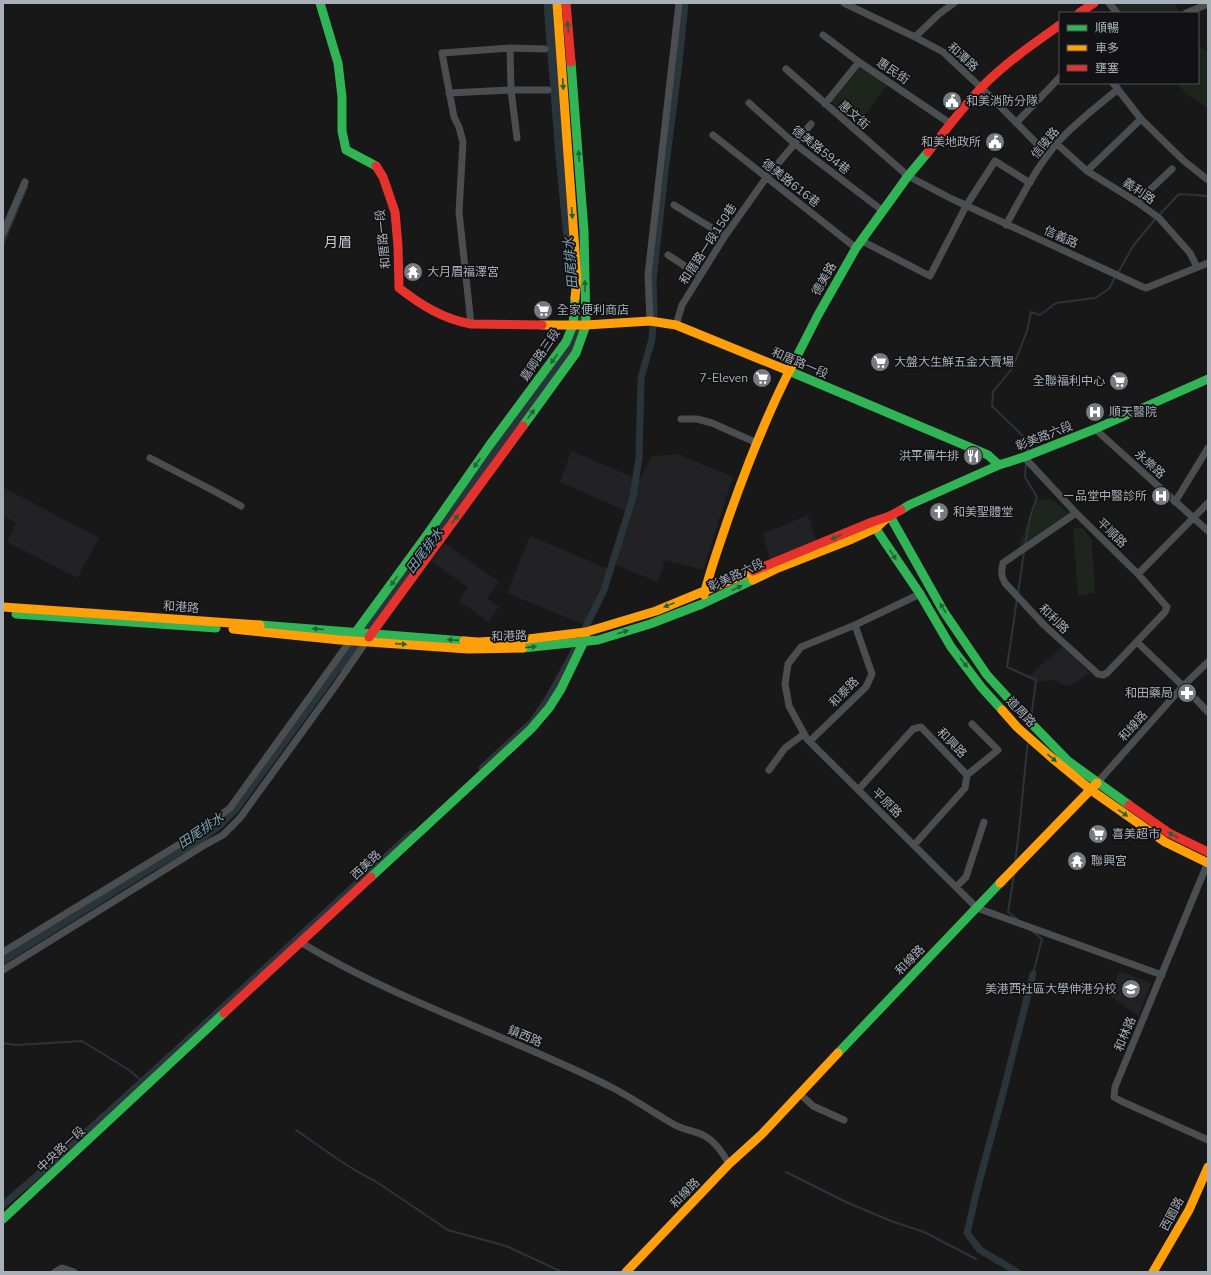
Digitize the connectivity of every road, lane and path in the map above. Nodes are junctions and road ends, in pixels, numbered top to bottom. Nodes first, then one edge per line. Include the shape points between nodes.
1 (320, 3) edge
2 (557, 3) edge
3 (566, 3) edge
4 (679, 3) edge
5 (844, 3) edge
6 (954, 3) edge
7 (1094, 3) edge
8 (1110, 3) edge
9 (1208, 4) edge
10 (1080, 12) edge
11 (1116, 12) edge
12 (1188, 12) edge
13 (1059, 26) edge
14 (824, 35) dead end
15 (915, 37) junction
16 (510, 48) junction
17 (545, 49) dead end
18 (859, 62) junction
19 (786, 69) dead end
20 (1059, 78) edge
21 (1116, 86) edge
22 (981, 88) junction
23 (511, 90) junction
24 (548, 90) dead end
25 (450, 93) junction
26 (749, 102) dead end
27 (824, 104) junction
28 (1141, 119) junction
29 (1016, 123) junction
30 (811, 124) dead end
31 (951, 124) junction
32 (713, 135) dead end
33 (516, 138) dead end
34 (795, 144) junction
35 (1057, 144) junction
36 (1048, 155) junction
37 (1172, 169) dead end
38 (1088, 171) junction
39 (908, 176) junction
40 (766, 178) junction
41 (1208, 180) edge
42 (25, 182) dead end
43 (1030, 183) junction
44 (1137, 202) junction
45 (674, 205) dead end
46 (966, 206) junction
47 (883, 211) junction
48 (1006, 225) junction
49 (3, 233) edge
50 (725, 236) junction
51 (859, 245) junction
52 (668, 255) dead end
53 (1208, 263) edge
54 (1197, 267) junction
55 (700, 276) junction
56 (650, 321) junction
57 (471, 324) junction
58 (580, 325) junction
59 (676, 325) junction
60 (789, 371) junction
61 (1208, 379) edge
62 (681, 419) dead end
63 (1095, 429) junction
64 (757, 443) junction
65 (1208, 448) edge
66 (1024, 457) junction
67 (150, 458) dead end
68 (999, 465) junction
69 (1175, 502) junction
70 (1208, 503) edge
71 (240, 506) dead end
72 (1076, 513) junction
73 (890, 516) junction
74 (1193, 517) junction
75 (874, 525) junction
76 (1208, 531) edge
77 (1138, 574) junction
78 (705, 591) junction
79 (920, 594) junction
80 (702, 604) junction
81 (3, 607) edge
82 (1168, 607) joint
83 (3, 613) edge
84 (647, 613) junction
85 (650, 624) junction
86 (855, 625) junction
87 (586, 632) junction
88 (360, 637) junction
89 (575, 638) junction
90 (585, 641) junction
91 (1137, 642) junction
92 (1208, 662) edge
93 (1183, 686) junction
94 (1208, 712) edge
95 (972, 724) dead end
96 (804, 734) junction
97 (810, 741) junction
98 (769, 770) dead end
99 (967, 775) junction
100 (1094, 787) junction
101 (858, 790) junction
102 (230, 808) junction
103 (240, 818) junction
104 (984, 822) dead end
105 (914, 845) junction
106 (1208, 852) edge
107 (1208, 863) edge
108 (956, 887) junction
109 (977, 908) junction
110 (300, 942) junction
111 (3, 952) edge
112 (3, 970) edge
113 (1162, 975) junction
114 (800, 1094) junction
115 (135, 1097) joint
116 (844, 1120) dead end
117 (1208, 1140) edge
118 (728, 1164) junction
119 (1208, 1167) edge
120 (3, 1219) edge
121 (55, 1272) edge
122 (74, 1272) edge
123 (626, 1272) edge
124 (1153, 1272) edge

1 - 57 street, 和厝路一段 via 338,63 342,131 346,150 376,167 383,177 395,212 399,288 438,314
2 -> 58 street, 嘉卿路三段
58 -> 3 street, 嘉卿路三段 via 584,231
4 - 56 street via 648,275
5 - 15 street, 和潭路
6 - 15 street
7 - 10 street
8 - 11 street
9 - 12 street
13 - 22 street, 德美路 via 1034,43
14 - 18 street, 惠民街
15 - 22 street, 和潭路 via 943,52
16 - 17 street
16 - 23 street
16 - 25 street via 442,53
18 - 27 street
18 - 31 street, 惠民街
19 - 27 street, 惠文街
20 - 29 street
21 - 28 street
21 - 35 street, 信陵路
22 - 29 street, 和潭路
22 - 31 street, 德美路
23 - 24 street
23 - 25 street
23 - 33 street
25 - 57 street via 454,116 463,142 459,212
26 - 34 street, 德美路594巷
27 - 39 street, 惠文街
28 - 38 street
28 - 41 street via 1184,161
29 - 36 street, 和潭路
30 - 34 street, 和厝路一段150巷
31 - 39 street, 德美路
32 - 40 street, 德美路616巷
34 - 40 street, 和厝路一段150巷
34 - 47 street, 德美路594巷
35 - 36 street, 信陵路
35 - 38 street, 義利路
36 - 43 street, 信陵路
37 - 44 street
38 - 44 street, 義利路
39 - 46 street, 信義路
39 - 47 street, 德美路
40 - 50 street, 和厝路一段150巷
40 - 51 street, 德美路616巷
42 - 49 street
43 - 46 street via 995,161
43 - 48 street, 信陵路
44 - 54 street, 義利路 via 1159,218 1190,253
45 - 50 street
46 - 48 street, 信義路
46 - 51 street, 德美路616巷 via 930,276
47 - 51 street, 德美路
48 - 54 street, 信義路 via 1143,288
50 - 55 street, 和厝路一段150巷
51 - 60 street, 德美路
52 - 55 street
53 - 54 street, 信義路
55 - 59 street, 和厝路一段150巷 via 682,305
56 - 58 street, 和厝路一段
56 - 59 street, 和厝路一段
57 - 58 street, 和厝路一段
58 -> 88 street, 嘉卿路三段 via 489,446
88 -> 58 street, 嘉卿路三段 via 576,353
59 - 60 street, 和厝路一段
60 - 64 street, 德美路
60 - 68 street, 和厝路一段 via 988,455
61 - 63 street, 彰美路六段
62 - 64 street via 712,423
63 - 66 street, 彰美路六段
63 - 69 street, 永樂路
64 - 78 street, 德美路 via 738,490
65 - 69 street
66 - 68 street, 彰美路六段
66 - 72 street, 平順路
67 - 71 street
68 - 73 street, 彰美路六段
69 - 74 street, 永樂路
70 - 74 street
72 - 77 street, 平順路
72 - 91 street, 和利路 via 1003,563 1001,576 1044,626 1098,674 1107,673
73 - 75 street, 彰美路六段
100 -> 73 street, 道周路 via 988,675 944,612
74 - 76 street, 永樂路
74 - 77 street
75 -> 78 street, 彰美路六段
75 -> 79 street, 道周路
80 -> 75 street, 彰美路六段 via 778,568 852,539
77 - 82 street, 平順路
78 - 80 street, 德美路
78 -> 84 street, 彰美路六段
79 - 86 street, 平原路
79 -> 100 street, 道周路 via 951,647 982,688 1018,727 1052,758
80 - 85 street, 彰美路六段
88 -> 81 street, 和港路 via 256,624
82 - 91 street, 和利路
83 - 88 street, 和港路 via 274,634
84 - 85 street
84 - 87 street, 彰美路六段
90 -> 85 street, 彰美路六段 via 598,640
86 - 96 street, 平原路 via 801,647 788,664 785,684 790,706
86 - 97 street, 和泰路 via 872,674 866,687
87 - 89 street, 和港路
87 - 90 street, 西美路
88 - 89 street, 和港路 via 478,642
88 - 102 street
88 - 103 street via 334,688
89 - 90 street, 和港路
90 - 110 street, 西美路 via 561,689 531,729
91 - 93 street
92 - 93 street, 和線路
93 - 94 street
93 - 100 street, 和線路
95 - 99 street via 998,750
96 - 97 street, 平原路
96 - 98 street via 785,748
97 - 101 street, 平原路
99 - 101 street, 和興路 via 921,727 913,729
99 - 105 street, 和興路 via 966,788
106 -> 100 street, 道周路 via 1169,833
100 -> 107 street, 道周路 via 1165,842
100 - 109 street, 和線路
101 - 105 street, 平原路
102 - 103 street
102 - 111 street via 196,834
103 - 112 street via 223,835
104 - 108 street via 966,877
105 - 108 street, 平原路
107 - 113 street, 和林路
108 - 109 street, 平原路
109 - 113 street, 平原路
109 - 114 street, 和線路
110 - 115 street, 西美路
110 - 118 street, 鎮西路 via 330,960 396,992 614,1088 676,1126 703,1135 719,1148
113 - 117 street, 和林路 via 1115,1087 1114,1097
114 - 116 street via 813,1106
114 - 118 street, 和線路 via 762,1134
115 - 120 street, 中央路一段
118 - 123 street, 和線路
119 - 124 street, 西園路 via 1189,1210
121 - 122 street via 62,1268

